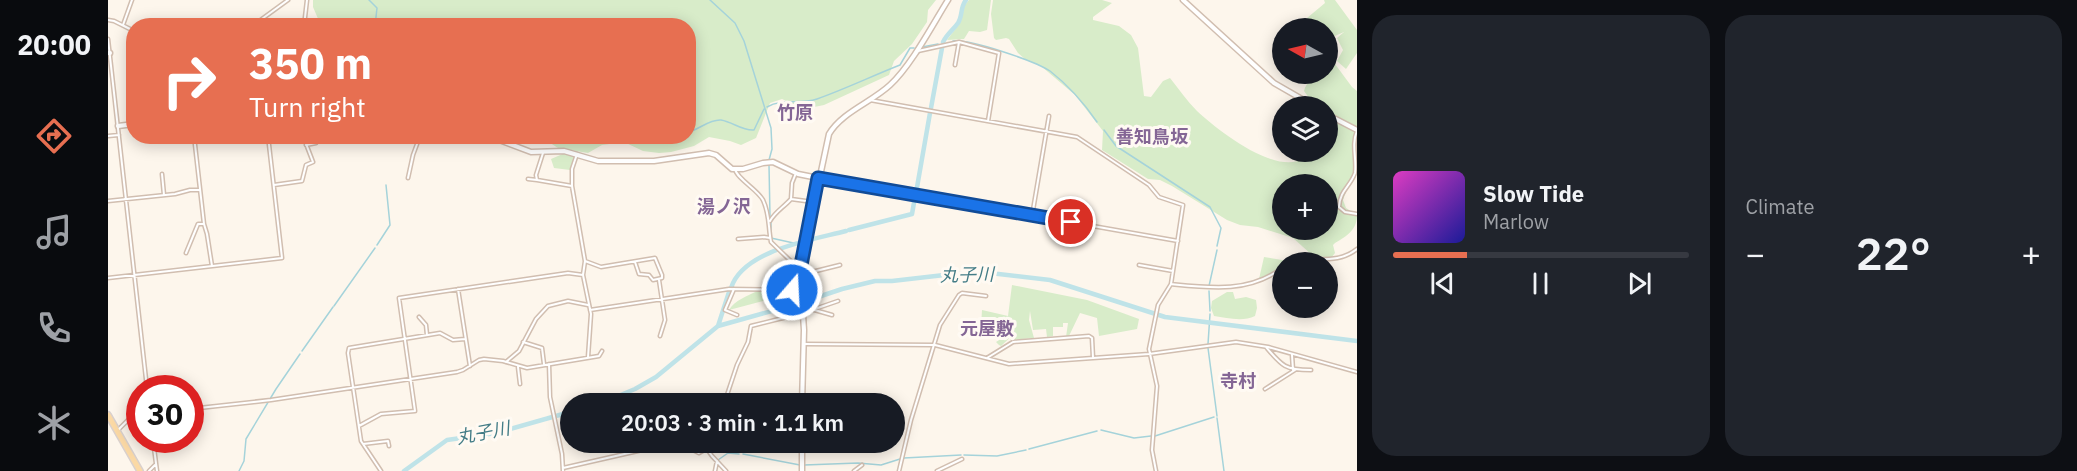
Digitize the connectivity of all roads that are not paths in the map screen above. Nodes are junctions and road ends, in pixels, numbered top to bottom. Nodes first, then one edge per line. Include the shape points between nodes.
1 (132, 0) edge
2 (288, 0) edge
3 (306, 0) edge
4 (948, 0) edge
5 (1183, 0) edge
6 (263, 18) edge
7 (305, 18) edge
8 (108, 20) edge
9 (123, 25) junction
10 (126, 27) edge
11 (108, 39) edge
12 (959, 42) junction
13 (915, 52) junction
14 (109, 53) edge
15 (955, 65) dead end
16 (1297, 96) edge
17 (870, 100) junction
18 (1049, 116) dead end
19 (1338, 120) edge
20 (988, 121) junction
21 (126, 125) edge
22 (118, 126) junction
23 (1357, 130) edge
24 (1046, 131) junction
25 (119, 135) junction
26 (108, 136) edge
27 (195, 144) edge
28 (269, 144) edge
29 (311, 144) edge
30 (417, 144) edge
31 (510, 144) edge
32 (306, 145) joint
33 (543, 153) junction
34 (577, 154) junction
35 (735, 169) junction
36 (796, 173) junction
37 (162, 174) dead end
38 (408, 178) dead end
39 (818, 178) junction
40 (528, 179) dead end
41 (537, 180) junction
42 (274, 186) junction
43 (572, 186) junction
44 (200, 190) junction
45 (164, 195) junction
46 (791, 199) junction
47 (126, 200) junction
48 (108, 201) edge
49 (813, 202) junction
50 (1357, 214) edge
51 (1032, 216) junction
52 (770, 221) junction
53 (204, 224) junction
54 (770, 238) junction
55 (738, 239) dead end
56 (1178, 241) junction
57 (1357, 249) edge
58 (186, 253) dead end
59 (1338, 258) edge
60 (585, 261) junction
61 (635, 262) junction
62 (840, 265) dead end
63 (1139, 265) dead end
64 (212, 266) junction
65 (799, 271) junction
66 (1173, 271) junction
67 (134, 275) junction
68 (583, 275) junction
69 (1272, 275) edge
70 (108, 278) edge
71 (659, 280) junction
72 (1171, 284) junction
73 (734, 288) junction
74 (458, 289) junction
75 (792, 290) junction
76 (801, 292) junction
77 (986, 296) dead end
78 (662, 299) junction
79 (838, 301) dead end
80 (588, 305) junction
81 (811, 309) junction
82 (590, 310) junction
83 (803, 313) junction
84 (737, 315) dead end
85 (832, 315) dead end
86 (419, 317) dead end
87 (427, 335) junction
88 (660, 336) dead end
89 (404, 338) junction
90 (465, 339) junction
91 (523, 342) junction
92 (803, 344) junction
93 (935, 345) junction
94 (1266, 347) junction
95 (602, 351) dead end
96 (1149, 354) junction
97 (1293, 354) junction
98 (588, 357) junction
99 (987, 358) junction
100 (1093, 358) junction
101 (506, 362) junction
102 (549, 364) junction
103 (544, 365) junction
104 (470, 366) junction
105 (518, 367) junction
106 (1294, 370) junction
107 (1311, 370) dead end
108 (1357, 372) edge
109 (146, 375) edge
110 (411, 379) junction
111 (520, 384) dead end
112 (353, 387) junction
113 (1265, 389) dead end
114 (728, 393) edge
115 (802, 393) edge
116 (204, 407) edge
117 (108, 415) edge
118 (126, 422) edge
119 (359, 426) junction
120 (117, 431) junction
121 (363, 444) junction
122 (389, 446) dead end
123 (155, 453) edge
124 (631, 453) edge
125 (710, 453) edge
126 (802, 453) edge
127 (962, 459) dead end
128 (717, 461) junction
129 (156, 463) junction
130 (862, 465) dead end
131 (563, 469) edge
132 (140, 471) edge
133 (148, 471) edge
134 (156, 471) edge
135 (381, 471) edge
136 (714, 471) edge
137 (726, 471) edge
138 (802, 471) edge
139 (854, 471) edge
140 (899, 471) edge
141 (938, 471) edge
142 (1156, 471) edge

1 - 9 street
2 - 6 street
3 - 7 street
4 - 13 street
5 - 16 street via 1274,83
8 - 9 street
9 - 10 street
11 - 14 street
12 - 13 street
12 - 15 street
12 - 20 street via 999,53
13 - 17 street via 892,84
14 - 22 street
17 - 20 street
17 - 39 street via 832,129
18 - 24 street
19 - 23 street
20 - 24 street
21 - 22 street
22 - 25 street
23 - 50 street via 1355,174 1340,198 1339,207
24 - 51 street
24 - 56 street via 1084,140 1149,185 1159,197 1181,204
25 - 26 street
25 - 47 street
27 - 44 street
28 - 42 street
29 - 32 street
30 - 38 street
31 - 33 street
32 - 42 street via 314,162 306,165 302,181
33 - 34 street
33 - 41 street
34 - 35 street via 598,161 654,161 709,153
34 - 43 street
35 - 36 street via 767,162
35 - 52 street via 759,194
36 - 39 street
36 - 46 street
37 - 45 street
39 - 49 street
39 - 51 street
40 - 41 street
41 - 43 street
42 - 64 street via 282,258
43 - 60 street
44 - 45 street
44 - 53 street
45 - 47 street
46 - 49 street
46 - 52 street
47 - 48 street
47 - 67 street
49 - 65 street
51 - 56 street
52 - 54 street
53 - 58 street via 198,224
53 - 64 street
54 - 55 street
54 - 65 street
56 - 66 street
57 - 59 street
60 - 61 street via 598,267
60 - 68 street
61 - 71 street via 639,274
61 - 71 street via 655,258 662,275
62 - 65 street
63 - 66 street
64 - 67 street
65 - 75 street
65 - 76 street
66 - 72 street
67 - 70 street
67 - 109 street
68 - 74 street via 568,273
68 - 80 street
69 - 72 street via 1238,286
71 - 78 street
72 - 96 street via 1158,305
73 - 75 street
73 - 78 street
73 - 84 street via 725,310
74 - 89 street via 399,297
74 - 90 street
75 - 76 street
76 - 83 street
77 - 93 street via 958,295 940,325
78 - 82 street
78 - 88 street via 665,320
79 - 81 street
80 - 82 street
80 - 91 street via 568,301 548,306
81 - 83 street
81 - 85 street
82 - 98 street
83 - 92 street
83 - 114 street via 752,326
86 - 87 street via 426,325
87 - 89 street
87 - 90 street
89 - 110 street
89 - 112 street via 349,348
90 - 104 street
91 - 101 street
91 - 103 street via 542,348
92 - 93 street
92 - 115 street
93 - 99 street
93 - 140 street via 910,420
94 - 96 street via 1236,342
94 - 97 street
94 - 106 street via 1281,365
95 - 98 street via 599,356
96 - 100 street
96 - 142 street via 1156,381 1152,450
97 - 106 street
97 - 108 street
98 - 102 street
99 - 100 street via 1009,364
99 - 100 street via 1013,342 1089,336
101 - 104 street via 479,360
101 - 105 street
102 - 103 street
102 - 131 street via 551,407
103 - 105 street
104 - 110 street via 457,372
105 - 111 street
106 - 107 street
106 - 113 street
110 - 112 street
110 - 119 street via 415,411 384,413
112 - 116 street
112 - 119 street
117 - 120 main road
118 - 120 street
119 - 121 street
120 - 132 main road
121 - 122 street via 388,441
121 - 135 street
123 - 129 street
124 - 131 street
125 - 128 street
126 - 138 street
127 - 141 street
128 - 136 street
128 - 137 street
129 - 133 street
129 - 134 street
130 - 139 street

